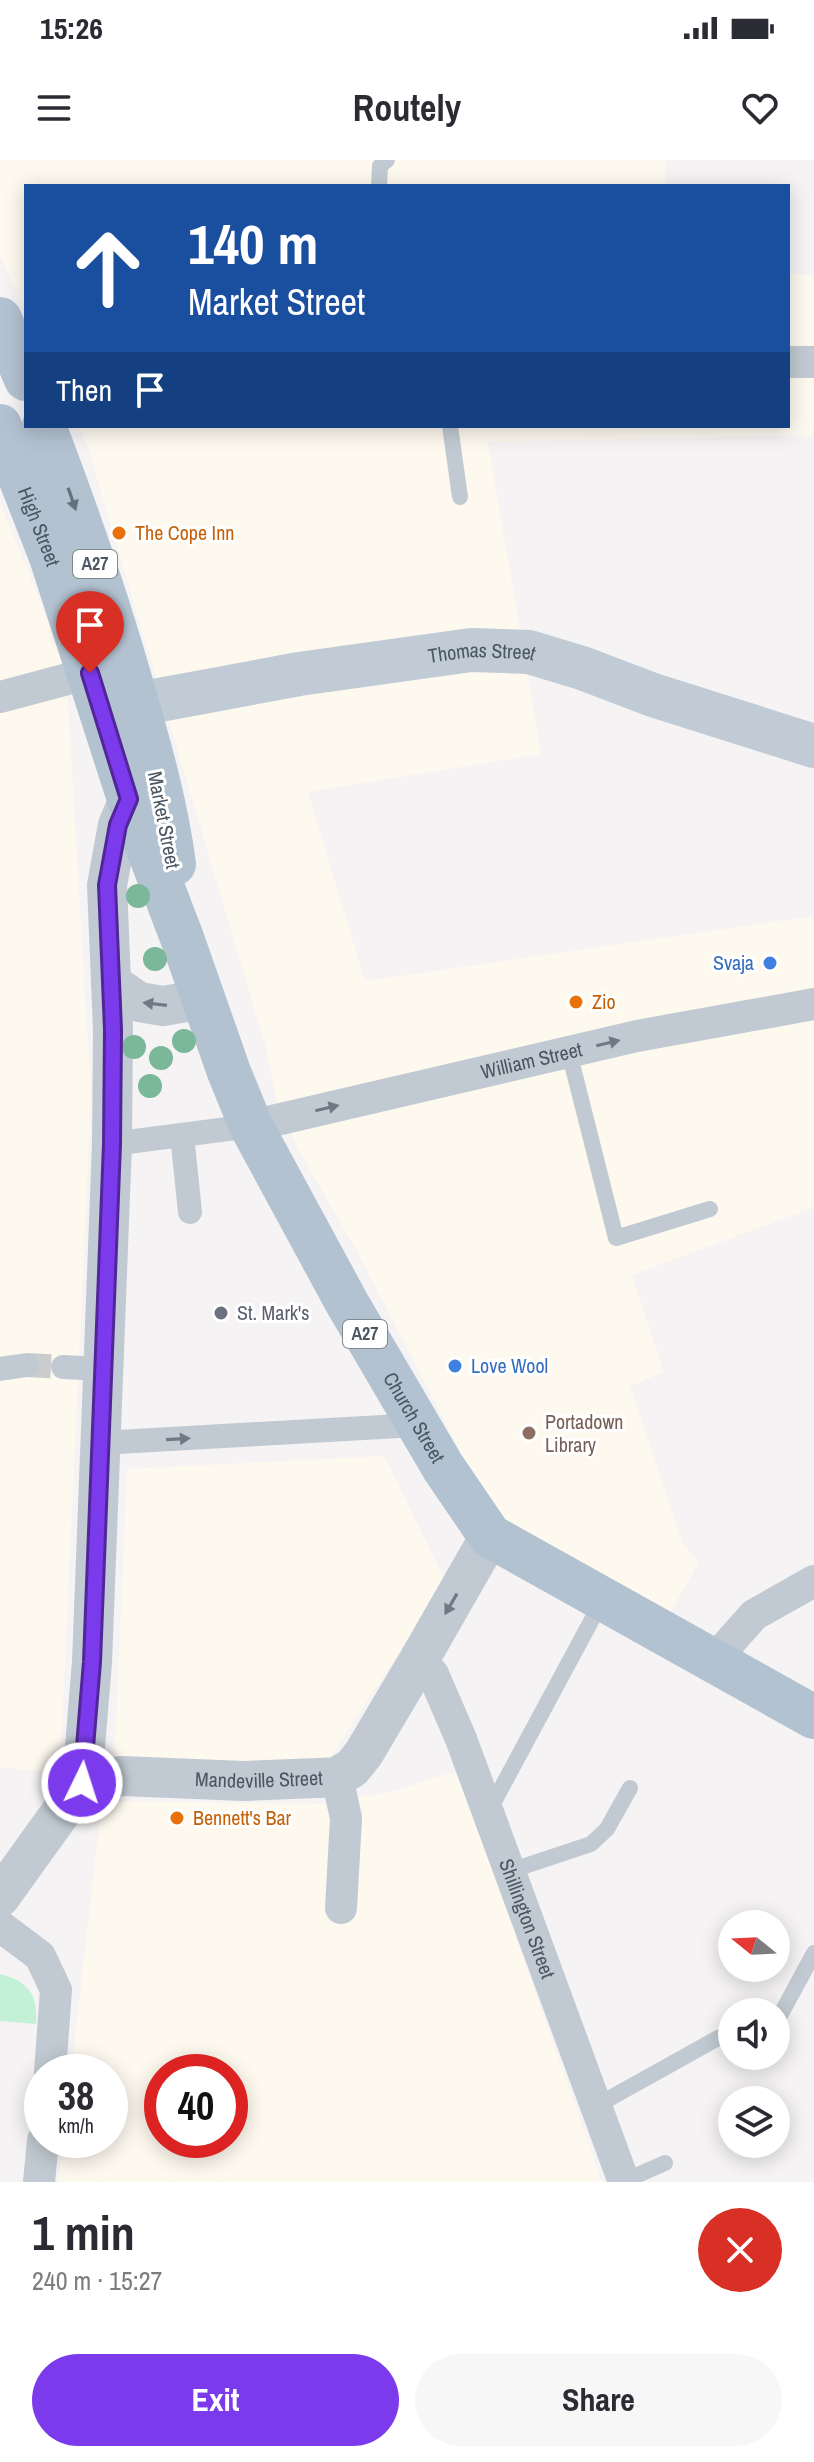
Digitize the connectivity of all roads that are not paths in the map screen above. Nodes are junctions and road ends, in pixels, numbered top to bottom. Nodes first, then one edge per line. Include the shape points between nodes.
1 (387, 160) edge
2 (379, 184) edge
3 (0, 319) edge
4 (790, 362) edge
5 (814, 362) edge
6 (24, 374) edge
7 (0, 426) edge
8 (45, 428) edge
9 (450, 428) edge
10 (460, 497) dead end
11 (90, 673) junction
12 (0, 697) edge
13 (138, 704) junction
14 (814, 746) edge
15 (129, 799) junction
16 (182, 938) junction
17 (111, 983) junction
18 (204, 999) junction
19 (814, 1004) edge
20 (569, 1052) junction
21 (251, 1126) junction
22 (182, 1135) junction
23 (112, 1144) junction
24 (710, 1209) dead end
25 (190, 1212) dead end
26 (27, 1365) tunnel mouth
27 (63, 1367) tunnel mouth
28 (0, 1369) edge
29 (104, 1369) junction
30 (417, 1425) junction
31 (100, 1443) junction
32 (490, 1536) junction
33 (814, 1581) edge
34 (604, 1598) junction
35 (419, 1660) junction
36 (714, 1660) junction
37 (814, 1717) edge
38 (92, 1772) junction
39 (337, 1777) junction
40 (630, 1788) dead end
41 (488, 1812) junction
42 (510, 1871) junction
43 (11, 1875) edge
44 (341, 1908) dead end
45 (0, 1926) edge
46 (814, 1953) edge
47 (790, 1998) edge
48 (718, 2038) edge
49 (51, 2054) edge
50 (596, 2106) junction
51 (41, 2158) edge
52 (665, 2163) dead end
53 (39, 2182) edge
54 (624, 2182) edge

1 - 2 lane via 380,166
3 - 6 main road
4 - 5 street
7 - 11 main road, High Street / A27
8 -> 13 main road, High Street / A27
9 - 10 lane
11 - 12 street
11 - 15 main road, Market Street / A27
13 - 14 main road, Thomas Street via 471,650 529,652
13 - 16 main road, Market Street / A27 via 168,819
15 - 16 main road, Market Street / A27
15 - 17 street, Market Street via 118,825 107,885
16 - 18 main road, Market Street / A27
18 -> 17 street via 163,1006 139,1002
17 - 23 street, Market Street
18 - 21 main road, Market Street / A27
20 -> 19 street, William Street
21 -> 20 street, William Street
20 - 24 lane via 616,1238
21 - 22 street
21 - 30 main road, Church Street / A27
22 - 23 street
22 - 25 street
23 - 29 street, Market Street
26 - 28 street
27 - 29 street
29 - 31 street, Market Street
31 -> 30 street
30 - 32 main road, Church Street / A27
31 - 38 street, Market Street
32 - 34 main road, A27
32 -> 35 street, Mandeville Street
33 - 36 street via 754,1615
34 - 36 main road, A27
34 - 41 lane
35 - 39 street, Mandeville Street via 364,1753
35 - 41 street, Shillington Street via 433,1674
36 - 37 main road, A27
38 - 39 street, Mandeville Street via 244,1781
38 - 43 street
39 - 44 street via 346,1818
40 - 42 lane via 607,1829 591,1844
41 - 42 street, Shillington Street
42 - 50 street, Shillington Street
45 - 49 street via 40,1956 56,1990
46 - 47 lane
48 - 50 lane
50 - 54 street, Shillington Street
51 - 53 street
52 - 54 lane

